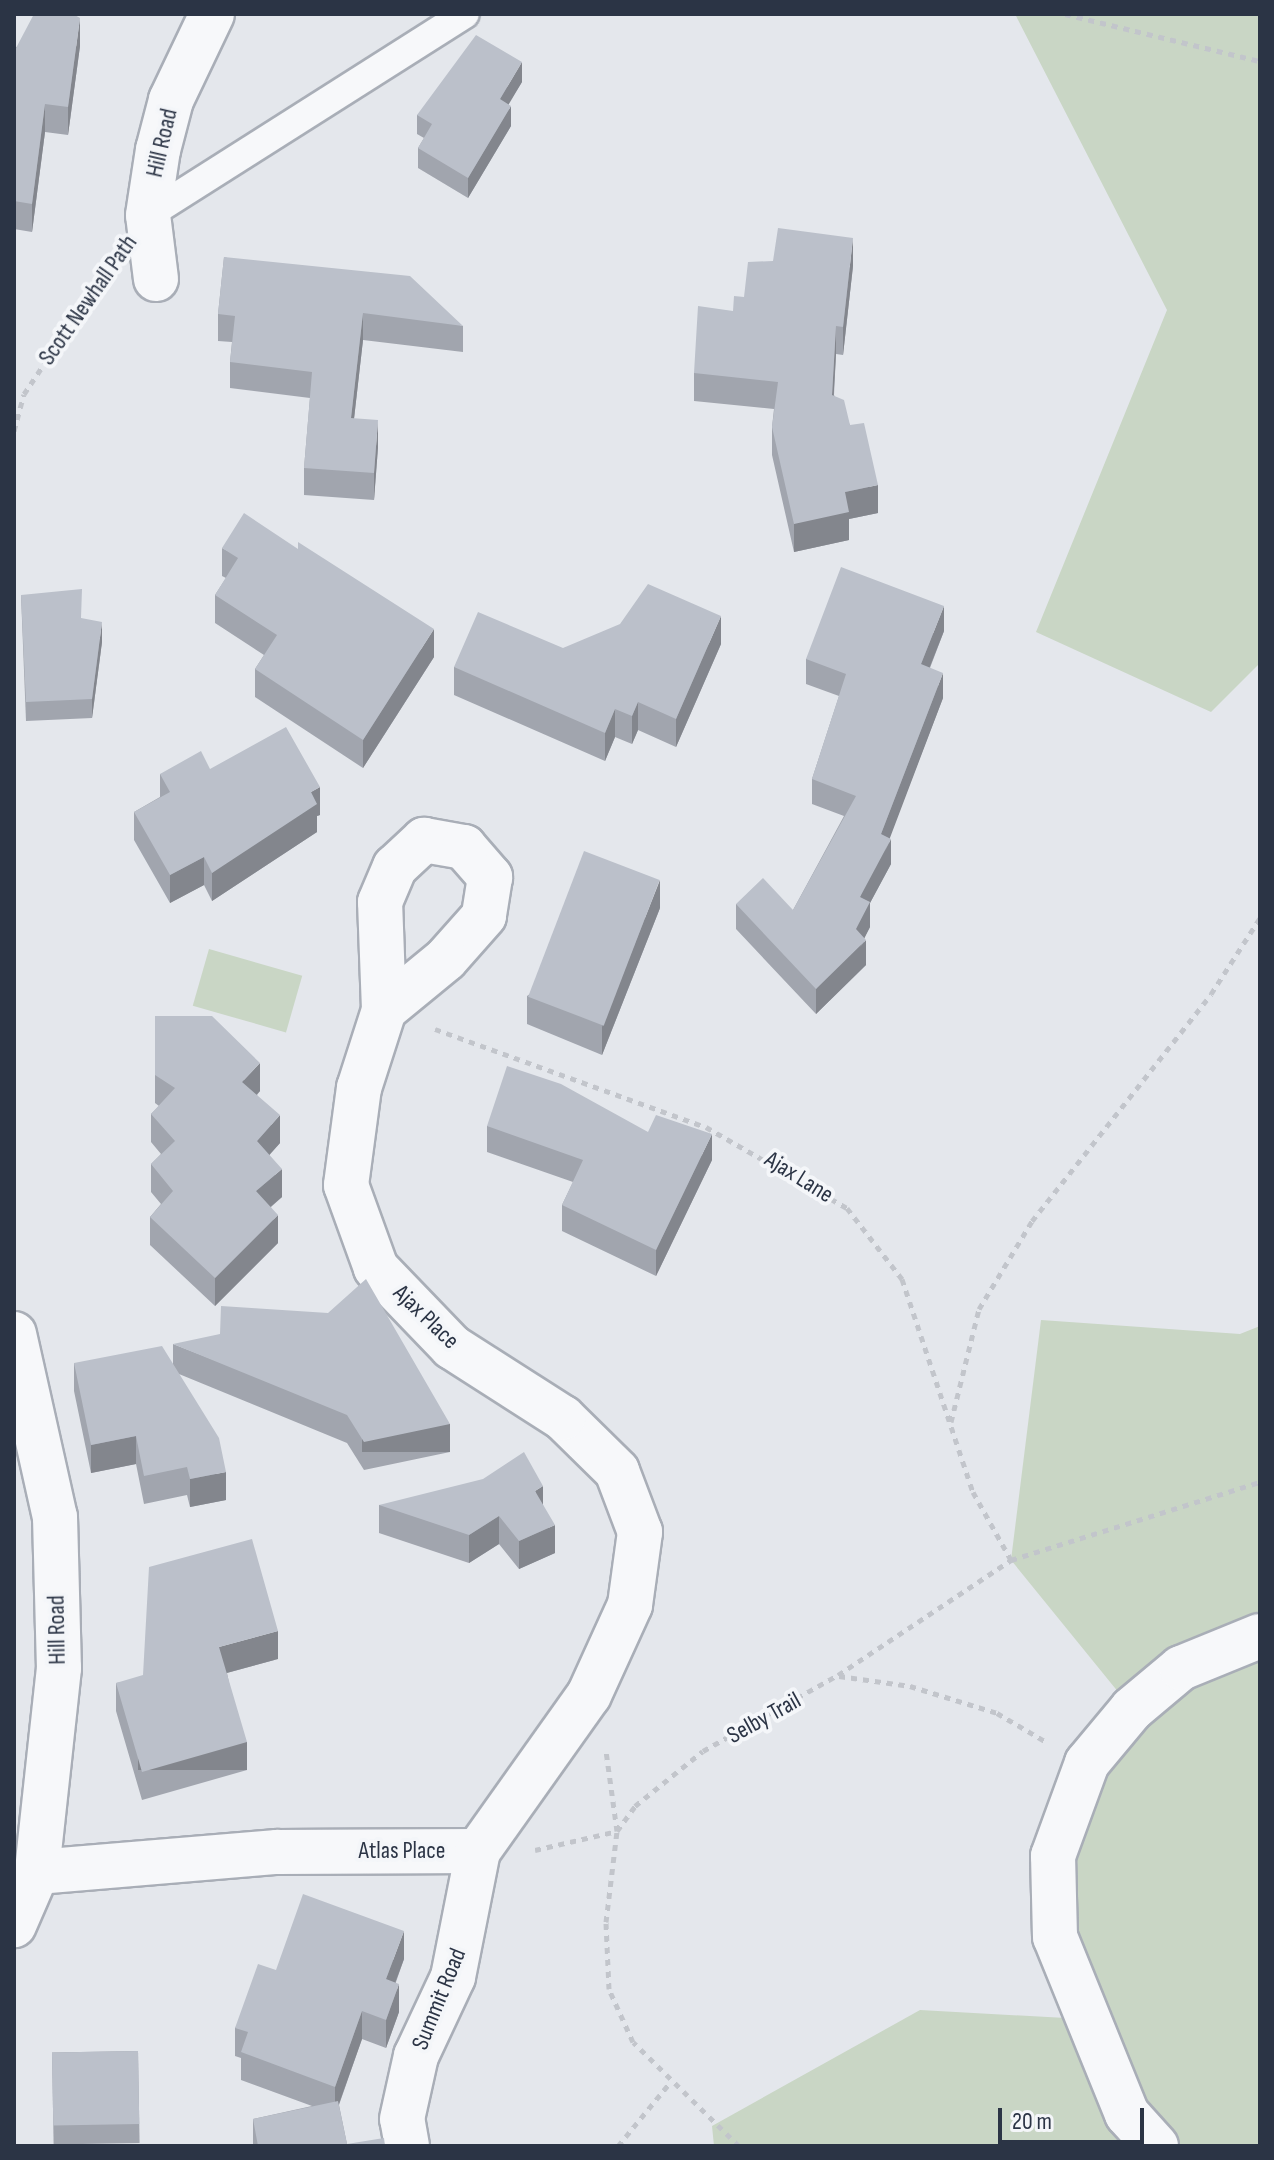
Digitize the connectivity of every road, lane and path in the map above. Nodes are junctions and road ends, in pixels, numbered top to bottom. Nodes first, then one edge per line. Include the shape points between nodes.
1 (212, 14) edge
2 (465, 14) edge
3 (1065, 14) edge
4 (1260, 61) edge
5 (148, 215) junction
6 (156, 279) dead end
7 (14, 431) edge
8 (1260, 918) edge
9 (384, 1010) joint
10 (14, 1334) edge
11 (951, 1423) junction
12 (1260, 1482) edge
13 (1011, 1560) junction
14 (630, 1605) joint
15 (1260, 1636) edge
16 (838, 1675) junction
17 (589, 1695) junction
18 (1087, 1763) junction
19 (617, 1831) junction
20 (478, 1851) junction
21 (37, 1872) junction
22 (14, 1925) edge
23 (669, 2084) junction
24 (407, 2146) edge
25 (618, 2146) edge
26 (739, 2146) edge
27 (1156, 2146) edge

1 - 5 street, Hill Road via 171,100
2 - 5 lane
3 - 4 path
5 - 6 street, Hill Road
5 - 7 path, Scott Newhall Path via 58,337 24,394
8 - 11 path via 1211,994 1032,1221 979,1309
9 - 11 path, Ajax Lane via 706,1127 847,1208 902,1279
9 - 14 street, Ajax Place via 359,1088 346,1185 376,1268 452,1347 563,1418 617,1471 640,1532
10 - 21 street, Hill Road via 55,1517 59,1668
11 - 13 path, Ajax Lane via 973,1492
12 - 13 path, Selby Trail
13 - 16 path, Selby Trail
14 - 17 street, Atlas Place
15 - 18 street via 1181,1668 1132,1709
16 - 18 path via 910,1686 997,1713
16 - 19 path, Selby Trail via 703,1751 635,1806
17 - 19 path via 613,1771
17 - 20 street, Atlas Place
18 - 27 street via 1053,1856 1055,1937 1127,2114
19 - 20 path via 552,1849
19 - 23 path via 606,1922 609,1989 633,2042
20 - 21 street, Atlas Place via 277,1852
20 - 24 street, Summit Road via 453,1977 416,2056 402,2119
21 - 22 street, Hill Road
23 - 25 path
23 - 26 path

